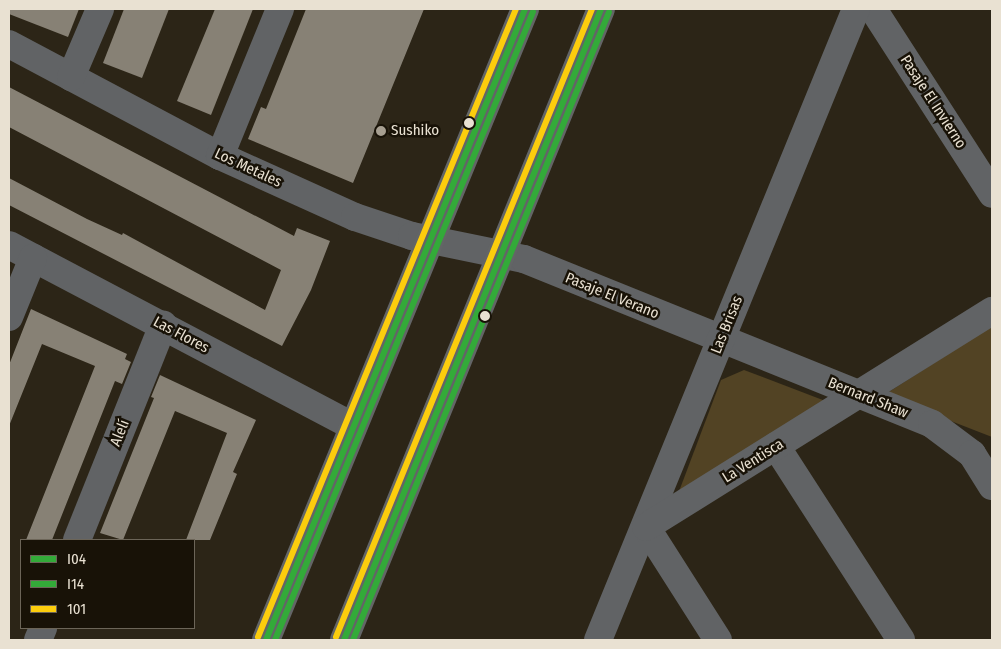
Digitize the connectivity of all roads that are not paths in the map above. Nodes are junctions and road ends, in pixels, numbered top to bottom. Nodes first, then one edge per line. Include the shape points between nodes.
1 (100, 9) edge
2 (280, 9) edge
3 (525, 9) edge
4 (601, 9) edge
5 (856, 9) edge
6 (873, 9) edge
7 (9, 44) edge
8 (71, 77) junction
9 (220, 156) junction
10 (992, 194) edge
11 (430, 240) junction
12 (9, 245) edge
13 (501, 254) junction
14 (33, 258) junction
15 (992, 310) edge
16 (9, 317) edge
17 (163, 325) junction
18 (721, 340) junction
19 (859, 395) junction
20 (353, 426) junction
21 (776, 446) junction
22 (988, 472) edge
23 (646, 528) junction
24 (77, 539) edge
25 (266, 640) edge
26 (344, 640) edge
27 (598, 640) edge
28 (718, 640) edge
29 (901, 640) edge

1 - 8 street
2 - 9 street
3 - 11 main road
4 - 13 main road
5 - 18 street, Las Brisas
6 - 10 street, Pasaje El Invierno
7 - 8 street, Los Metales
8 - 9 street, Los Metales
9 - 11 street, Los Metales via 355,217
11 - 13 street, Los Metales
11 - 20 main road
12 - 14 street, Las Flores
13 - 18 street, Pasaje El Verano via 524,259
13 - 26 main road
14 - 16 street
14 - 17 street, Las Flores
15 - 19 street, La Ventisca
17 - 20 street, Las Flores
17 - 24 street, Alelí
18 - 19 street, Bernard Shaw
18 - 23 street, Las Brisas
19 - 21 street, La Ventisca
19 - 22 street, Bernard Shaw via 939,428 960,442
20 - 25 main road
21 - 23 street, La Ventisca
21 - 29 street
23 - 27 street, Las Brisas
23 - 28 street

